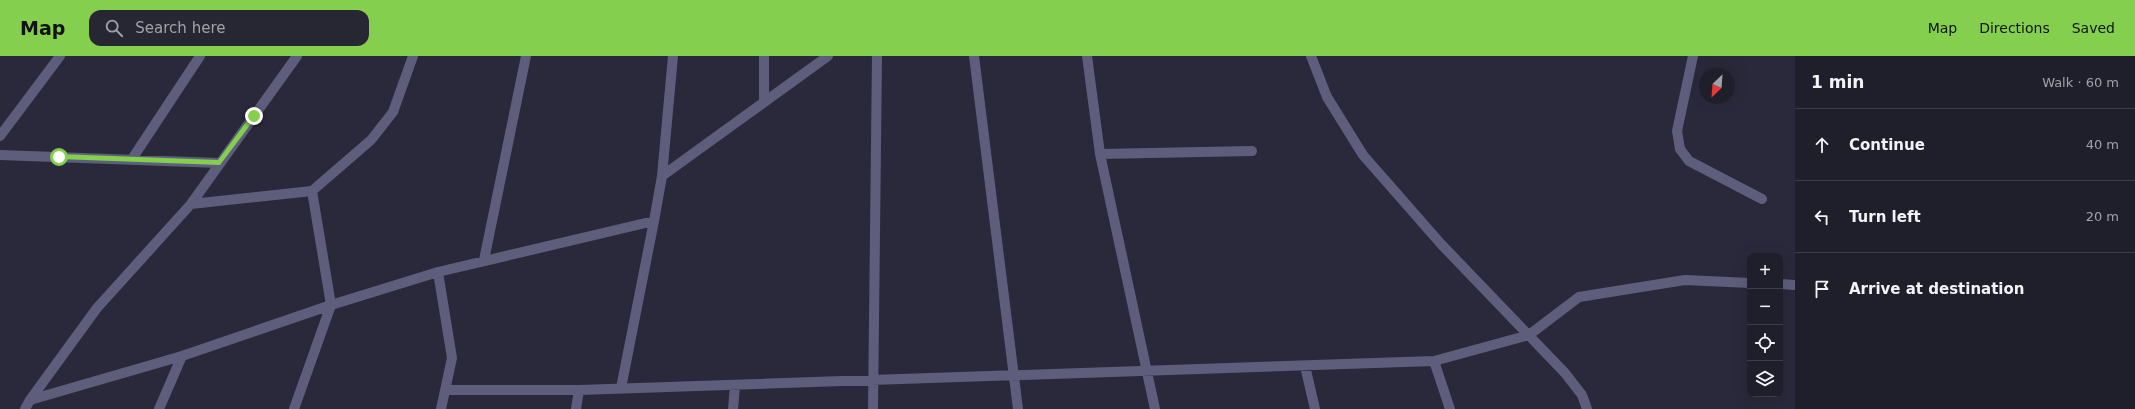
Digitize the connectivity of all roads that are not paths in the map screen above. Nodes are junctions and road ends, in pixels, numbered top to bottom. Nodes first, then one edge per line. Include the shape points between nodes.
1 (60, 56) edge
2 (200, 56) edge
3 (297, 56) edge
4 (413, 56) edge
5 (526, 56) edge
6 (673, 56) edge
7 (764, 56) edge
8 (828, 56) edge
9 (877, 56) edge
10 (974, 56) edge
11 (1087, 56) edge
12 (1310, 56) edge
13 (1693, 56) edge
14 (764, 102) junction
15 (0, 136) edge
16 (1252, 151) dead end
17 (1100, 154) junction
18 (0, 155) edge
19 (132, 160) junction
20 (220, 163) junction
21 (662, 176) junction
22 (312, 191) junction
23 (1762, 199) dead end
24 (190, 204) junction
25 (654, 221) junction
26 (484, 260) junction
27 (438, 272) junction
28 (1747, 283) edge
29 (1783, 284) edge
30 (1795, 285) edge
31 (331, 305) junction
32 (1529, 335) junction
33 (182, 356) junction
34 (1434, 362) junction
35 (1305, 366) junction
36 (1147, 370) junction
37 (1014, 374) junction
38 (872, 380) junction
39 (735, 386) junction
40 (621, 388) junction
41 (445, 390) junction
42 (579, 390) junction
43 (27, 404) edge
44 (159, 409) edge
45 (294, 409) edge
46 (441, 409) edge
47 (576, 409) edge
48 (733, 409) edge
49 (873, 409) edge
50 (1018, 409) edge
51 (1155, 409) edge
52 (1315, 409) edge
53 (1450, 409) edge
54 (1587, 409) edge

1 - 15 street
2 - 19 street
3 - 20 street
4 - 22 street via 393,112 371,140
5 - 26 street
6 - 21 street
7 - 14 street
8 - 14 street
9 - 38 street
10 - 37 street
11 - 17 street
12 - 32 street via 1327,97 1362,155 1441,244
13 - 23 street via 1677,131 1680,149 1689,161
14 - 21 street
16 - 17 street
17 - 36 street
18 - 19 street
19 - 20 street
20 - 24 street
21 - 25 street
22 - 24 street
22 - 31 street
24 - 43 street via 97,308
25 - 26 street
25 - 40 street
26 - 27 street
27 - 31 street
27 - 41 street via 452,358
28 - 32 street via 1685,280 1579,297
29 - 30 street
31 - 33 street
31 - 45 street
32 - 34 street
32 - 54 street via 1565,373 1582,395
33 - 43 street
33 - 44 street
34 - 35 street
34 - 53 street
35 - 36 street
35 - 52 street
36 - 37 street
36 - 51 street
37 - 38 street
37 - 50 street
38 - 39 street
38 - 49 street
39 - 40 street
39 - 48 street
40 - 42 street
41 - 42 street
41 - 46 street
42 - 47 street

